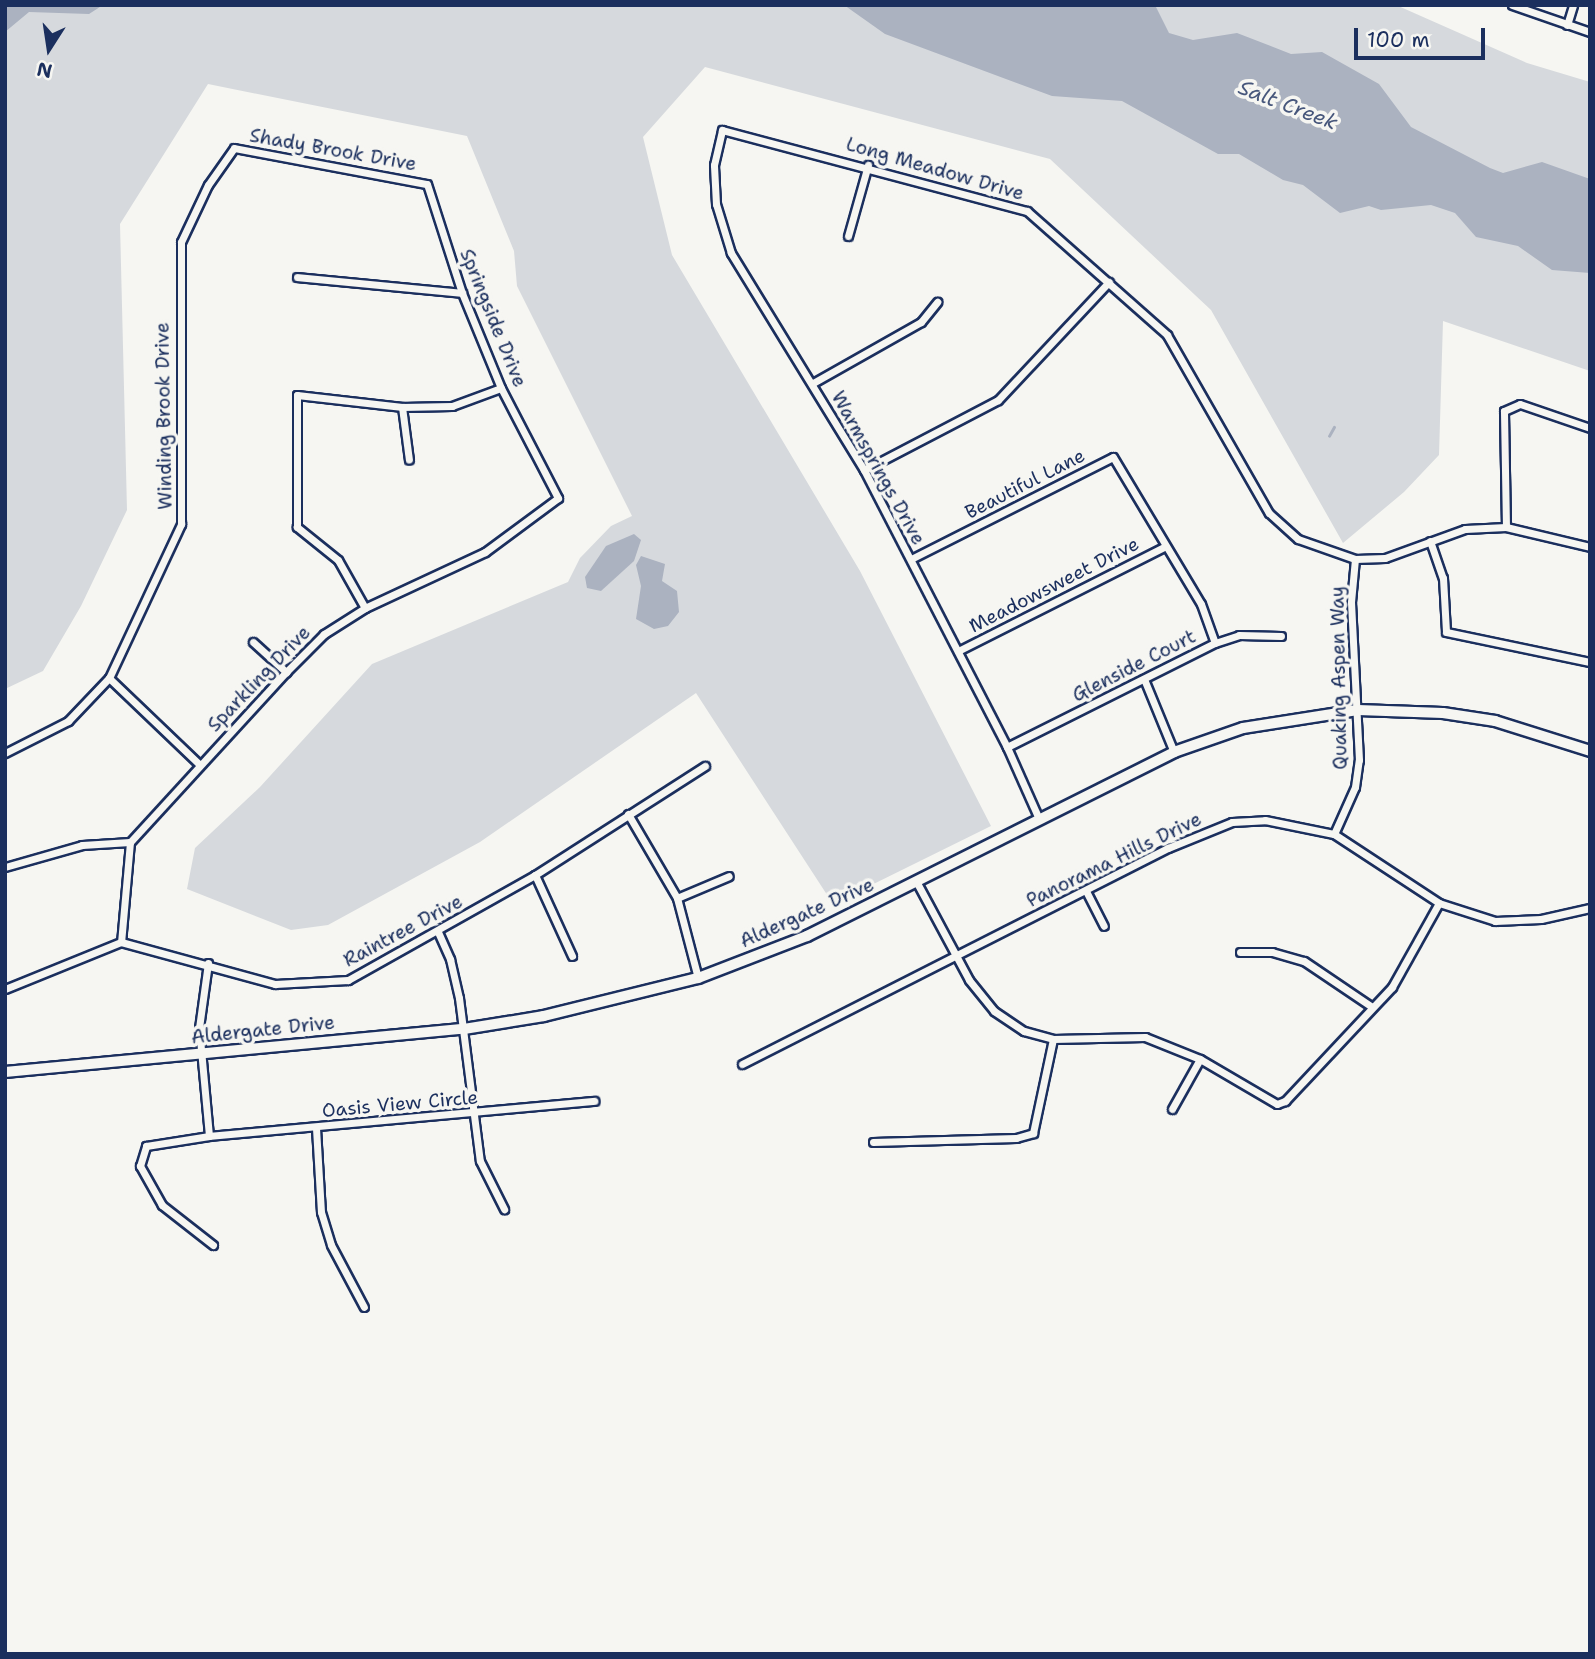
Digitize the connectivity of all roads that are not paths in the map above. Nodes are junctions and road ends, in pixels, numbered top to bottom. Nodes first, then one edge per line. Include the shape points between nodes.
1 (1512, 5) edge
2 (1573, 5) edge
3 (1567, 25) junction
4 (1590, 32) edge
5 (722, 130) joint
6 (234, 148) joint
7 (868, 165) junction
8 (427, 184) joint
9 (848, 236) dead end
10 (297, 277) dead end
11 (1109, 282) junction
12 (462, 293) junction
13 (937, 302) dead end
14 (813, 383) junction
15 (501, 388) junction
16 (402, 407) junction
17 (1590, 428) edge
18 (409, 460) dead end
19 (864, 470) junction
20 (558, 498) joint
21 (1506, 527) junction
22 (1430, 541) junction
23 (1164, 547) junction
24 (1590, 547) edge
25 (911, 559) junction
26 (1355, 559) junction
27 (365, 608) junction
28 (1280, 636) dead end
29 (253, 642) dead end
30 (1215, 643) junction
31 (958, 650) junction
32 (1590, 662) edge
33 (286, 672) junction
34 (109, 678) junction
35 (1144, 679) junction
36 (1357, 710) junction
37 (1007, 747) junction
38 (1590, 751) edge
39 (1174, 752) junction
40 (5, 753) edge
41 (198, 763) junction
42 (705, 766) dead end
43 (628, 814) junction
44 (1039, 819) junction
45 (1334, 834) junction
46 (130, 842) junction
47 (5, 867) edge
48 (535, 876) junction
49 (729, 876) dead end
50 (916, 881) junction
51 (1086, 891) junction
52 (677, 898) junction
53 (1439, 903) junction
54 (1590, 908) edge
55 (1104, 926) dead end
56 (438, 932) junction
57 (121, 942) junction
58 (1240, 952) dead end
59 (572, 956) dead end
60 (954, 956) junction
61 (208, 963) junction
62 (698, 978) junction
63 (5, 989) edge
64 (1372, 1007) junction
65 (464, 1029) junction
66 (1053, 1039) junction
67 (203, 1054) junction
68 (1200, 1059) junction
69 (742, 1064) dead end
70 (5, 1072) edge
71 (594, 1101) dead end
72 (1172, 1110) dead end
73 (474, 1113) junction
74 (316, 1128) junction
75 (209, 1136) junction
76 (873, 1142) dead end
77 (504, 1209) dead end
78 (212, 1245) dead end
79 (364, 1307) dead end

1 - 3 street
2 - 3 street
3 - 4 street
5 - 7 street, Long Meadow Drive
5 - 14 street, Warmsprings Drive via 714,165 716,204 731,253
6 - 8 street, Shady Brook Drive
6 - 34 street, Winding Brook Drive via 208,185 181,242 181,524
7 - 9 street
7 - 11 street, Long Meadow Drive via 1027,211
8 - 12 street, Springside Drive
10 - 12 street
11 - 19 street via 998,400
11 - 26 street, Long Meadow Drive via 1176,348 1269,513 1298,540
12 - 15 street, Springside Drive
13 - 14 street via 921,322
14 - 19 street, Warmsprings Drive
15 - 16 street via 452,406
15 - 20 street, Springside Drive
16 - 18 street
16 - 27 street via 297,395 298,527 338,560
17 - 21 street via 1520,404 1504,411
19 - 25 street, Warmsprings Drive
20 - 27 street, Sparkling Drive via 485,552
21 - 22 street via 1465,529
21 - 24 street
22 - 26 street via 1385,558
22 - 32 street via 1443,578 1446,632
23 - 25 street, Beautiful Lane via 1113,457
23 - 30 street, Beautiful Lane via 1200,604
23 - 31 street, Meadowsweet Drive
25 - 31 street, Warmsprings Drive
26 - 36 street, Quaking Aspen Way via 1351,602
27 - 33 street, Sparkling Drive via 324,634
28 - 30 street, Glenside Court via 1240,635
29 - 33 street
30 - 35 street, Glenside Court
31 - 37 street, Warmsprings Drive
33 - 41 street, Sparkling Drive
34 - 40 street, Winding Brook Drive via 68,721
34 - 41 street
35 - 37 street, Glenside Court
35 - 39 street
36 - 38 street, Aldergate Drive via 1443,713 1495,722
36 - 39 street, Aldergate Drive via 1243,728
36 - 45 street, Quaking Aspen Way via 1355,787
37 - 44 street, Warmsprings Drive
39 - 44 street, Aldergate Drive
41 - 46 street, Sparkling Drive
42 - 43 street, Raintree Drive
43 - 48 street, Raintree Drive
43 - 52 street
44 - 50 street, Aldergate Drive
45 - 51 street, Panorama Hills Drive via 1265,820 1232,822 1168,848
45 - 53 street, Panorama Hills Drive
46 - 47 street via 82,845
46 - 57 street
48 - 56 street, Raintree Drive
48 - 59 street
49 - 52 street
50 - 60 street
50 - 62 street, Aldergate Drive via 807,936
51 - 55 street
51 - 60 street, Panorama Hills Drive
52 - 62 street
53 - 54 street, Panorama Hills Drive via 1460,913 1507,922
53 - 64 street via 1410,961
56 - 61 street, Raintree Drive via 348,980 319,984 275,984
56 - 65 street via 450,958
57 - 61 street, Raintree Drive
57 - 63 street
58 - 64 street via 1304,961
60 - 66 street via 994,1011 1024,1031
60 - 69 street, Panorama Hills Drive
61 - 67 street via 200,1016
62 - 65 street, Aldergate Drive via 544,1016
64 - 68 street via 1285,1101 1277,1104
65 - 67 street, Aldergate Drive
65 - 73 street
66 - 68 street via 1145,1037
66 - 76 street via 1033,1133 1016,1138
67 - 70 street, Aldergate Drive
67 - 75 street
68 - 72 street
71 - 73 street, Oasis View Circle
73 - 74 street, Oasis View Circle
73 - 77 street via 480,1161
74 - 75 street, Oasis View Circle
74 - 79 street via 321,1212 331,1245
75 - 78 street, Oasis View Circle via 155,1141 146,1146 140,1166 162,1205

